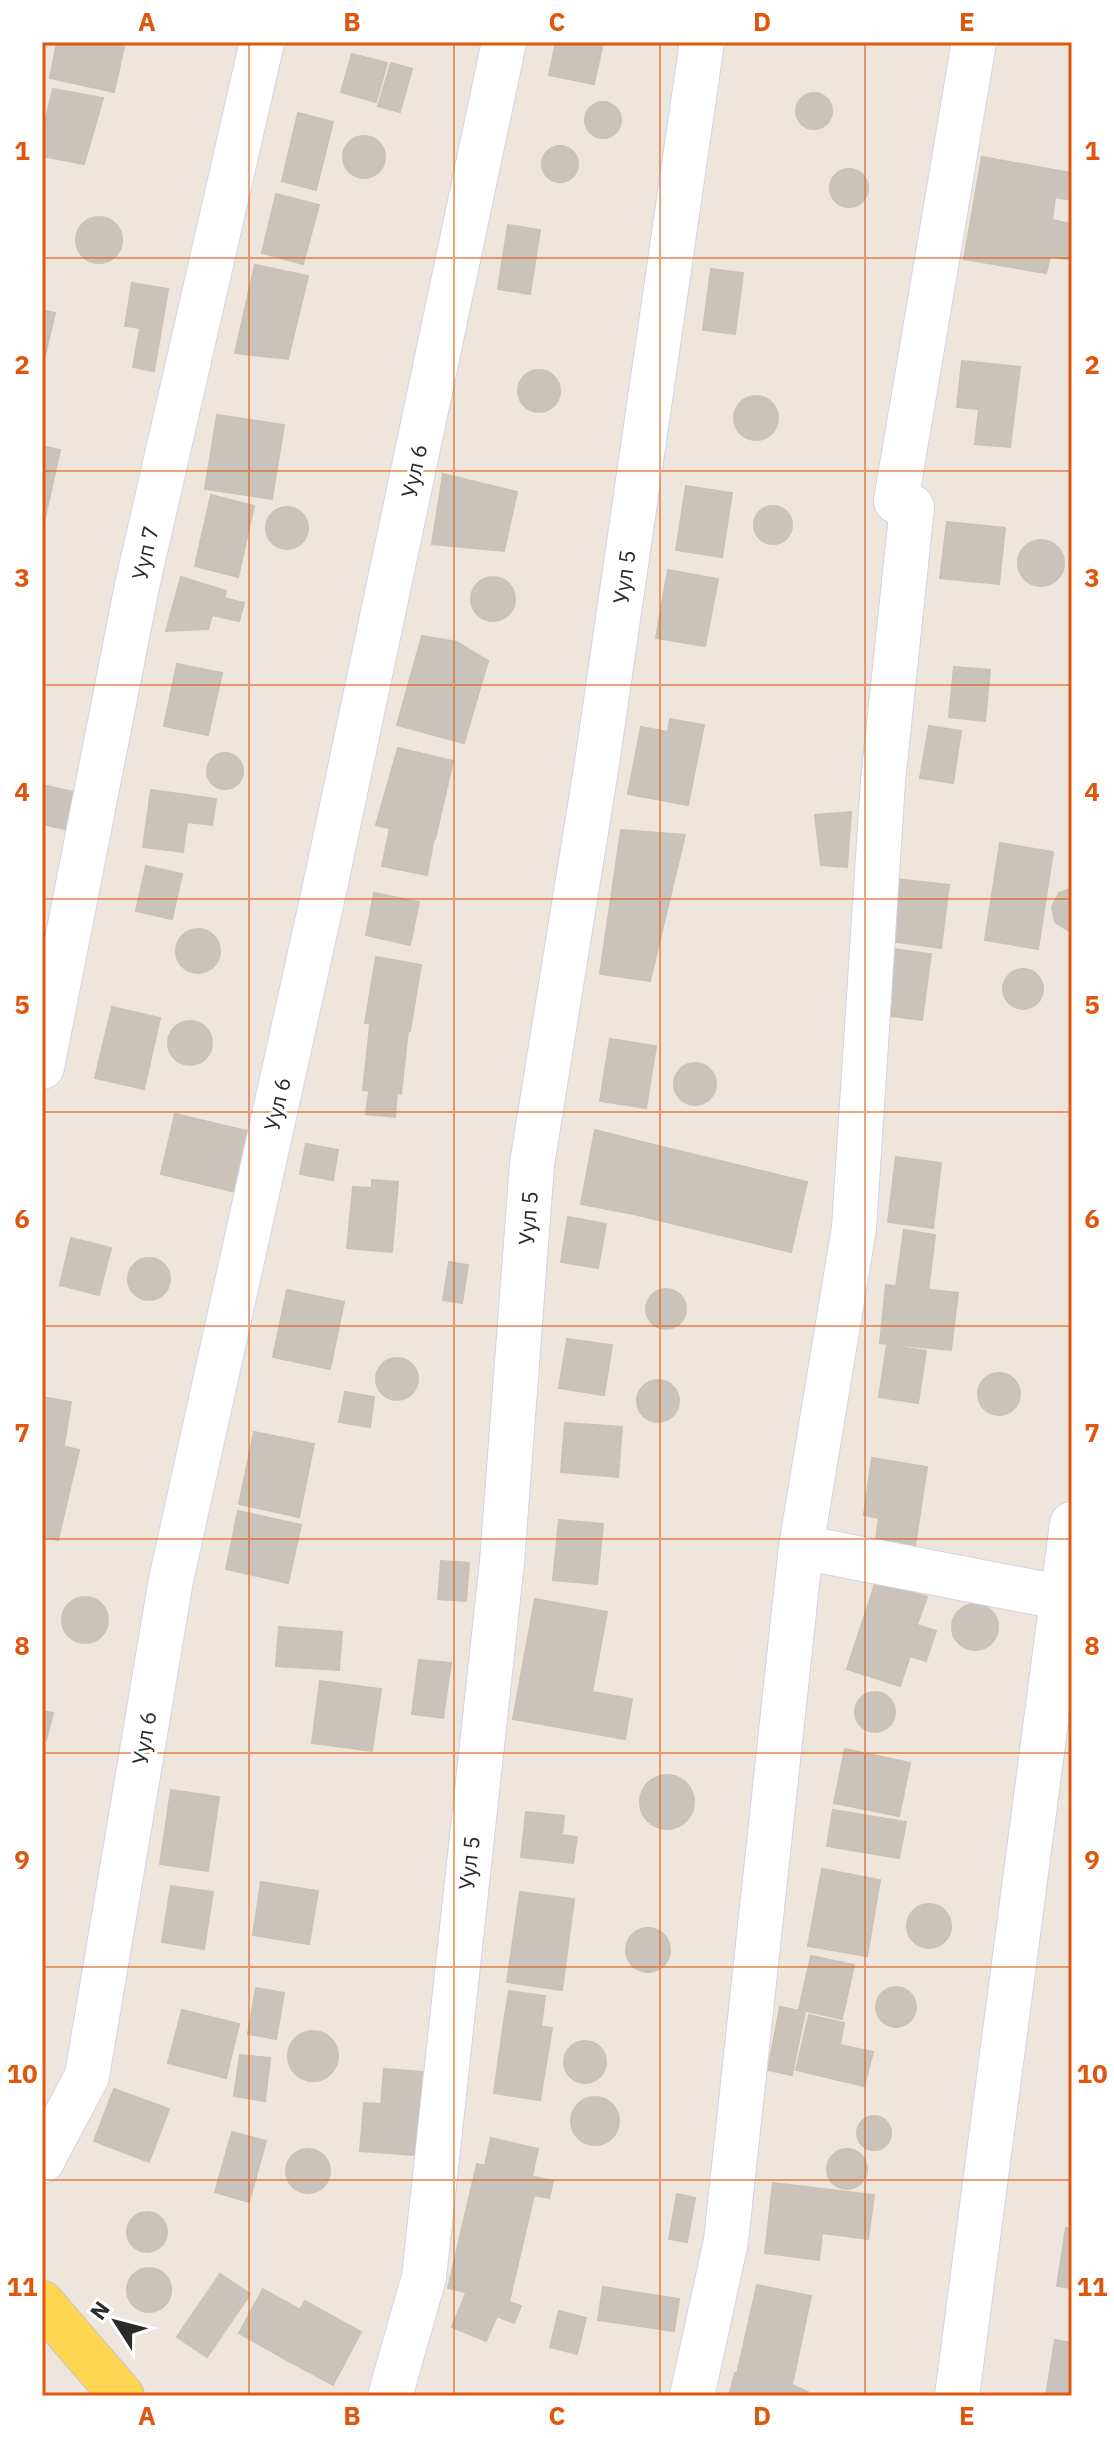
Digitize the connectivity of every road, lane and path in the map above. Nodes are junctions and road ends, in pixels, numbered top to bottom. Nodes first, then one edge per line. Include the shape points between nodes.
1 (262, 42) edge
2 (504, 42) edge
3 (702, 42) edge
4 (974, 42) edge
5 (42, 1067) edge
6 (1072, 1524) edge
7 (801, 1547) junction
8 (1064, 1598) junction
9 (42, 2161) edge
10 (42, 2303) edge
11 (122, 2396) edge
12 (390, 2396) edge
13 (692, 2396) edge
14 (957, 2396) edge

1 - 5 street, Ууп 7 via 137,586
2 - 9 street, Уул 6 via 171,1580 87,2076
3 - 12 street, Уул 5 via 597,763 532,1164 502,1562 424,2277
4 - 7 street via 896,501 912,507 883,781 854,1228
6 - 8 street
7 - 8 street
7 - 13 street via 726,2241
8 - 14 street
10 - 11 main road

